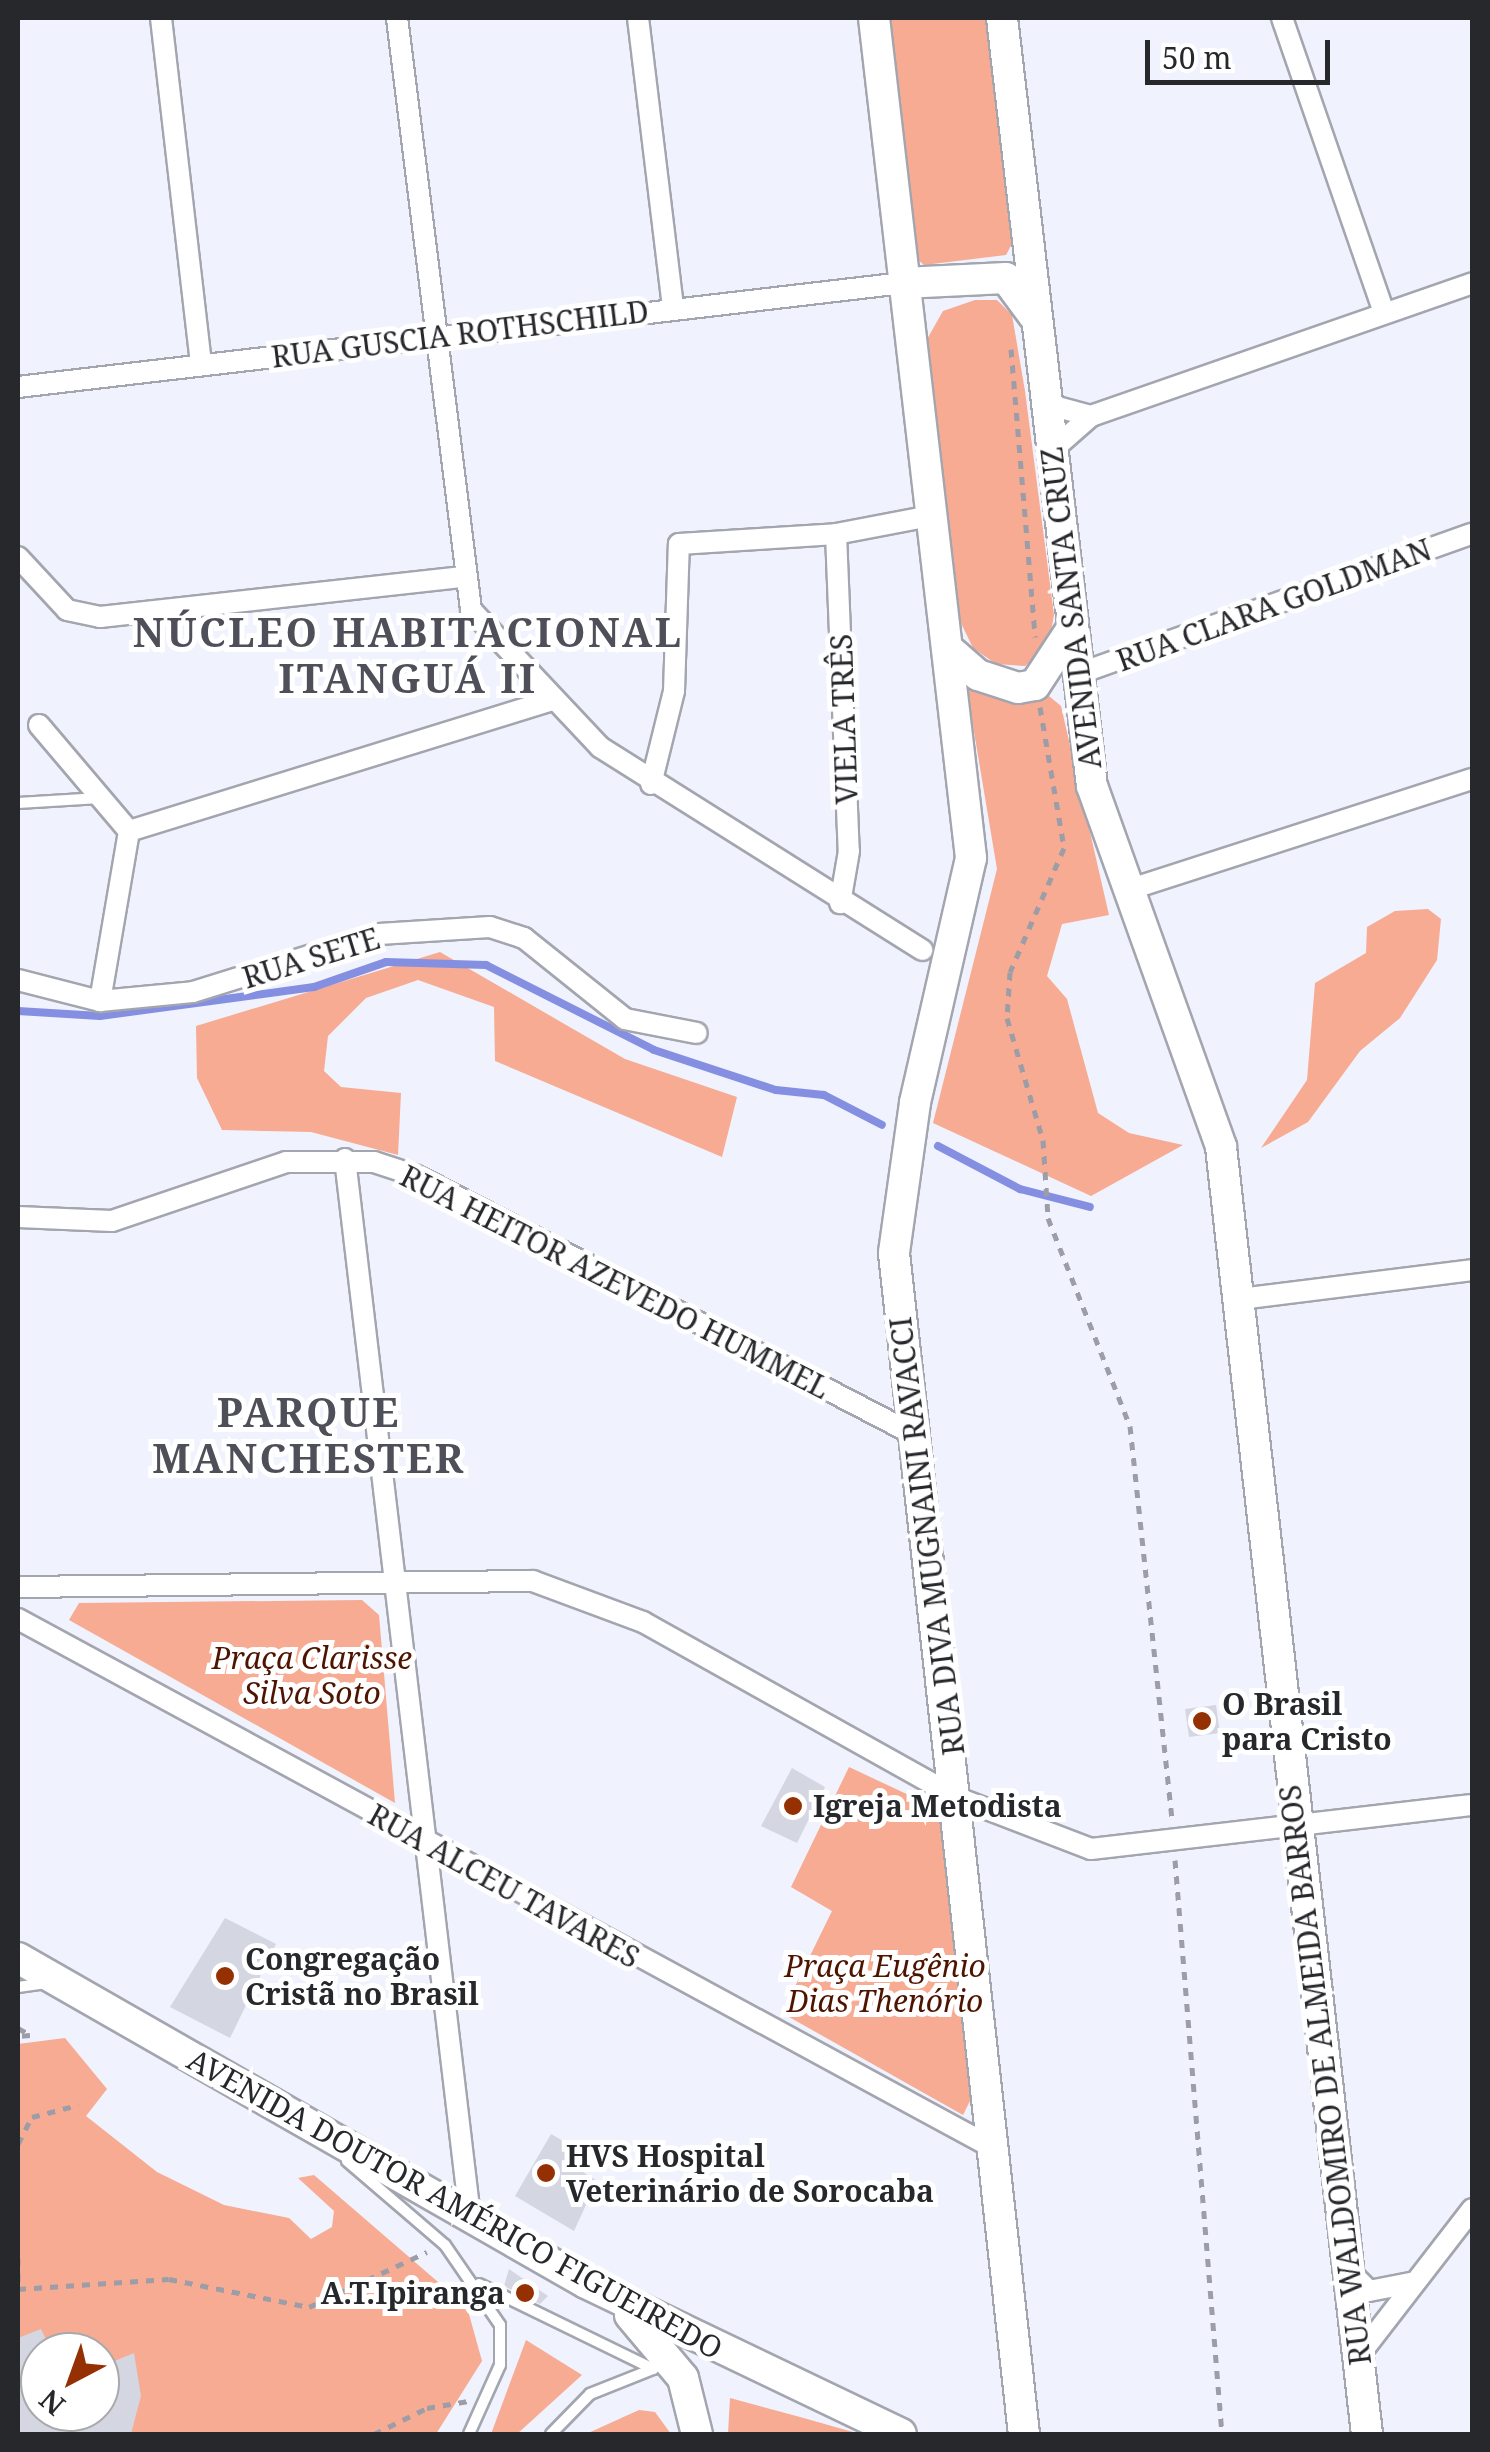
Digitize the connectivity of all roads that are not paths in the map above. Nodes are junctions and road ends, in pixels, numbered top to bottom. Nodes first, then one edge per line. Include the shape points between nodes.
1 (161, 18) edge
2 (398, 18) edge
3 (638, 18) edge
4 (874, 18) edge
5 (1002, 18) edge
6 (1282, 18) edge
7 (1006, 278) junction
8 (902, 283) junction
9 (1472, 283) edge
10 (673, 308) junction
11 (1384, 312) junction
12 (1024, 331) junction
13 (436, 338) junction
14 (909, 338) junction
15 (201, 365) junction
16 (18, 387) edge
17 (1046, 404) junction
18 (1091, 416) junction
19 (1051, 451) junction
20 (930, 516) junction
21 (836, 534) junction
22 (1472, 534) edge
23 (18, 558) edge
24 (461, 577) junction
25 (1069, 634) junction
26 (947, 648) junction
27 (1075, 675) junction
28 (1035, 686) junction
29 (550, 702) junction
30 (40, 725) dead end
31 (1472, 779) edge
32 (651, 784) junction
33 (101, 798) junction
34 (18, 804) edge
35 (129, 831) junction
36 (1128, 890) junction
37 (840, 902) junction
38 (922, 950) dead end
39 (18, 980) edge
40 (100, 1001) junction
41 (697, 1032) dead end
42 (345, 1160) junction
43 (18, 1216) edge
44 (1472, 1270) edge
45 (1240, 1298) junction
46 (915, 1435) junction
47 (397, 1580) junction
48 (18, 1587) edge
49 (18, 1618) edge
50 (958, 1798) junction
51 (1472, 1804) edge
52 (1296, 1826) junction
53 (430, 1847) junction
54 (18, 1958) edge
55 (58, 1980) junction
56 (18, 1987) edge
57 (284, 2110) junction
58 (993, 2148) junction
59 (464, 2162) junction
60 (422, 2190) junction
61 (1472, 2210) edge
62 (470, 2216) junction
63 (1346, 2267) junction
64 (1413, 2282) junction
65 (586, 2283) junction
66 (479, 2284) junction
67 (1356, 2358) junction
68 (668, 2374) junction
69 (469, 2434) edge
70 (551, 2434) edge
71 (697, 2434) edge
72 (901, 2434) edge
73 (1024, 2434) edge
74 (1367, 2434) edge

1 - 15 street
2 - 13 street
3 - 10 street
4 - 8 main road
5 - 12 main road, AVENIDA SANTA CRUZ
6 - 11 street
7 - 8 main road
7 - 12 main road
7 - 14 main road via 948,288
8 - 10 street, RUA GUSCIA ROTHSCHILD
8 - 14 main road
9 - 11 street
10 - 13 street, RUA GUSCIA ROTHSCHILD
11 - 18 street
12 - 17 main road, AVENIDA SANTA CRUZ
13 - 15 street, RUA GUSCIA ROTHSCHILD
13 - 24 street
14 - 20 main road
15 - 16 street, RUA GUSCIA ROTHSCHILD
17 - 18 street
17 - 19 main road, AVENIDA SANTA CRUZ
18 - 19 street
19 - 25 main road, AVENIDA SANTA CRUZ
20 - 21 street
20 - 26 main road
21 - 32 street via 680,544 674,690
21 - 37 street, VIELA TRÊS via 849,851
22 - 27 street, RUA CLARA GOLDMAN
23 - 24 street via 67,610 100,616
24 - 29 street via 471,610
25 - 27 main road, AVENIDA SANTA CRUZ
25 - 28 main road
26 - 28 main road via 992,682
26 - 46 main road, RUA DIVA MUGNAINI RAVACCI via 971,858 895,1204
27 - 28 main road
27 - 36 main road, AVENIDA SANTA CRUZ via 1092,786
29 - 32 street
29 - 35 street
30 - 33 street
31 - 36 street
32 - 37 street
33 - 34 lane
33 - 35 street
35 - 40 street
36 - 45 main road, AVENIDA SANTA CRUZ via 1221,1147
37 - 38 street
39 - 40 street, RUA SETE
40 - 41 street, RUA SETE via 209,988 379,934 490,927 524,938 625,1019
42 - 43 street, RUA HEITOR AZEVEDO HUMMEL via 286,1162 112,1221
42 - 46 street, RUA HEITOR AZEVEDO HUMMEL via 417,1176
42 - 47 street
44 - 45 street
45 - 52 main road, RUA WALDOMIRO DE ALMEIDA BARROS
46 - 50 main road, RUA DIVA MUGNAINI RAVACCI
47 - 48 street
47 - 50 street via 534,1581 643,1622
47 - 53 street
49 - 53 street, RUA ALCEU TAVARES
50 - 52 street via 1092,1849
50 - 58 main road, RUA DIVA MUGNAINI RAVACCI
51 - 52 street
52 - 63 main road, RUA WALDOMIRO DE ALMEIDA BARROS
53 - 58 street, RUA ALCEU TAVARES
53 - 59 street
54 - 55 main road, AVENIDA DOUTOR AMÉRICO FIGUEIREDO
55 - 56 lane
55 - 57 main road, AVENIDA DOUTOR AMÉRICO FIGUEIREDO
57 - 60 main road, AVENIDA DOUTOR AMÉRICO FIGUEIREDO
57 - 66 lane via 445,2245
58 - 73 main road, RUA DIVA MUGNAINI RAVACCI
59 - 60 street via 443,2187
59 - 62 street
60 - 62 main road, AVENIDA DOUTOR AMÉRICO FIGUEIREDO
61 - 64 street
62 - 65 main road, AVENIDA DOUTOR AMÉRICO FIGUEIREDO
63 - 64 street via 1369,2291
63 - 67 main road, RUA WALDOMIRO DE ALMEIDA BARROS
64 - 67 street
65 - 68 main road via 632,2316
65 - 72 main road, AVENIDA DOUTOR AMÉRICO FIGUEIREDO
66 - 68 lane, AVENIDA DOUTOR AMÉRICO FIGUEIREDO
66 - 69 lane via 503,2341 490,2397
67 - 74 main road, RUA WALDOMIRO DE ALMEIDA BARROS
68 - 70 lane via 590,2394
68 - 71 main road

